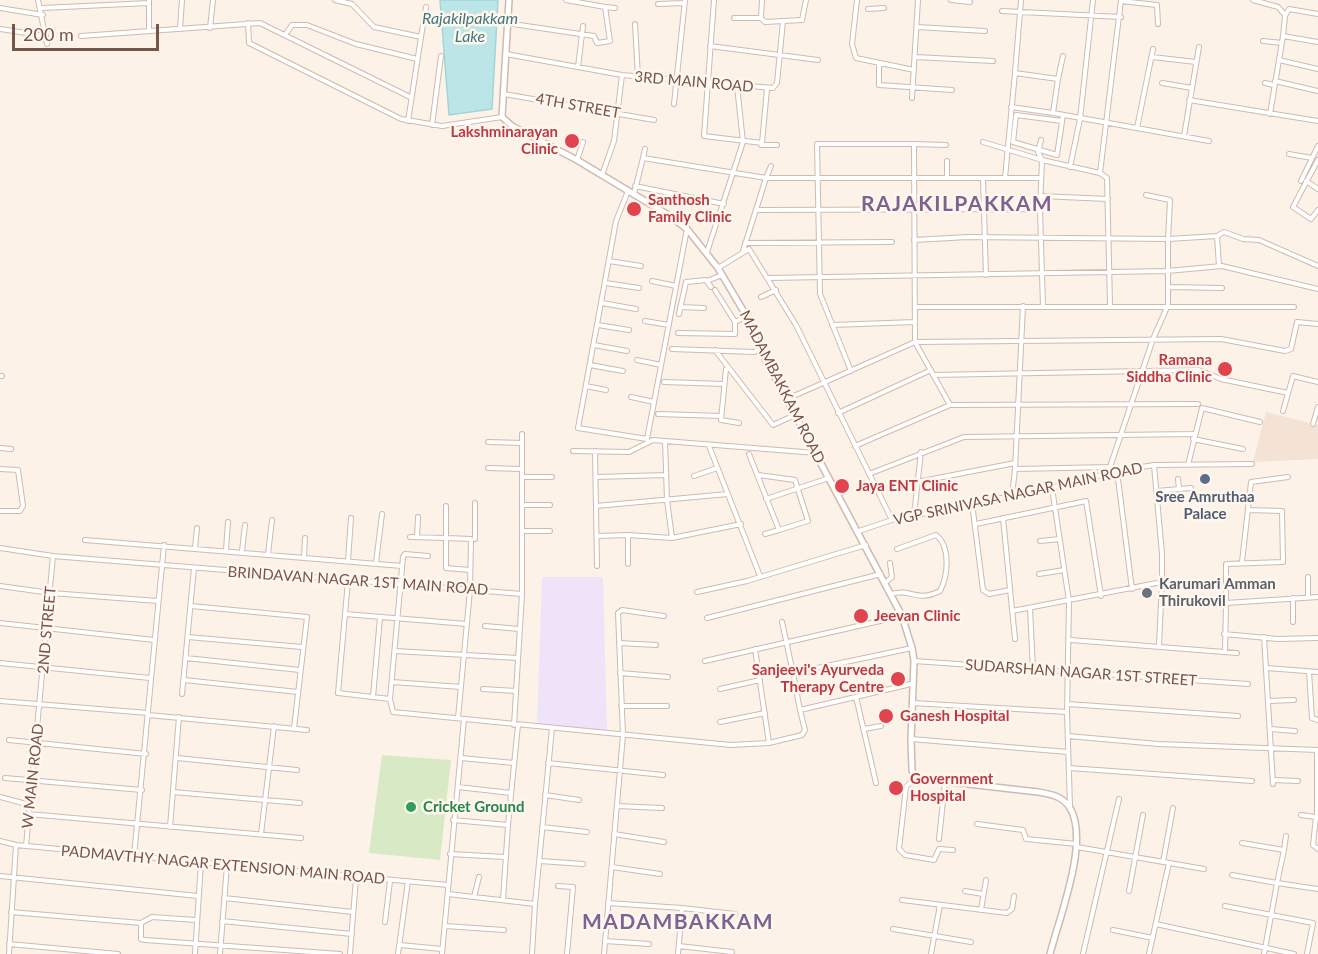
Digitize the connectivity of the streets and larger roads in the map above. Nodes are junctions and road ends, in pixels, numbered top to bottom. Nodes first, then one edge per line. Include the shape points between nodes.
1 (38, 0) edge
2 (78, 0) edge
3 (182, 0) edge
4 (213, 0) edge
5 (335, 0) edge
6 (509, 0) edge
7 (566, 0) edge
8 (600, 0) edge
9 (714, 0) edge
10 (762, 0) edge
11 (806, 0) edge
12 (857, 0) edge
13 (878, 0) edge
14 (918, 0) edge
15 (951, 0) edge
16 (1021, 0) edge
17 (1093, 0) edge
18 (1159, 0) edge
19 (1253, 0) edge
20 (1121, 1) edge
21 (110, 2) edge
22 (149, 2) edge
23 (684, 2) edge
24 (970, 2) dead end
25 (658, 4) dead end
26 (78, 6) junction
27 (599, 6) junction
28 (1158, 6) junction
29 (426, 7) dead end
30 (605, 7) junction
31 (0, 8) edge
32 (42, 8) junction
33 (615, 8) dead end
34 (878, 8) junction
35 (884, 8) dead end
36 (868, 9) dead end
37 (1002, 11) dead end
38 (1020, 12) junction
39 (1318, 14) edge
40 (43, 15) junction
41 (1092, 16) junction
42 (1285, 16) junction
43 (1120, 17) junction
44 (734, 18) dead end
45 (762, 18) junction
46 (783, 21) junction
47 (248, 23) junction
48 (506, 23) junction
49 (634, 24) dead end
50 (1158, 24) dead end
51 (583, 26) dead end
52 (917, 27) junction
53 (210, 28) junction
54 (0, 29) edge
55 (180, 29) junction
56 (149, 31) junction
57 (985, 31) dead end
58 (582, 34) junction
59 (285, 35) junction
60 (46, 36) junction
61 (81, 36) dead end
62 (1283, 36) junction
63 (421, 37) junction
64 (1263, 41) dead end
65 (1318, 42) edge
66 (1282, 43) junction
67 (47, 44) dead end
68 (710, 46) junction
69 (1199, 47) dead end
70 (1154, 49) dead end
71 (506, 54) junction
72 (441, 56) dead end
73 (780, 56) junction
74 (1063, 56) dead end
75 (915, 57) junction
76 (1152, 57) junction
77 (417, 59) junction
78 (818, 60) dead end
79 (1279, 60) junction
80 (993, 61) dead end
81 (1196, 62) junction
82 (879, 64) junction
83 (578, 67) junction
84 (1318, 69) edge
85 (914, 70) junction
86 (1015, 73) junction
87 (622, 75) junction
88 (638, 77) junction
89 (1058, 79) junction
90 (676, 81) junction
91 (706, 83) junction
92 (1162, 83) dead end
93 (1264, 83) dead end
94 (1275, 83) junction
95 (737, 86) junction
96 (913, 87) junction
97 (1192, 88) junction
98 (767, 89) junction
99 (952, 90) dead end
100 (1318, 91) edge
101 (502, 93) junction
102 (410, 97) junction
103 (912, 98) dead end
104 (1190, 100) junction
105 (674, 104) dead end
106 (1011, 107) junction
107 (619, 113) junction
108 (1053, 113) junction
109 (1270, 114) junction
110 (1063, 116) junction
111 (502, 117) junction
112 (1080, 119) junction
113 (654, 120) dead end
114 (408, 121) junction
115 (1062, 121) junction
116 (1318, 121) edge
117 (1107, 124) junction
118 (432, 125) junction
119 (1137, 128) junction
120 (1184, 136) junction
121 (1041, 140) dead end
122 (1209, 141) dead end
123 (583, 142) dead end
124 (743, 142) junction
125 (983, 142) dead end
126 (914, 144) junction
127 (777, 145) dead end
128 (946, 145) dead end
129 (760, 146) junction
130 (1006, 148) junction
131 (1318, 148) edge
132 (645, 149) dead end
133 (1038, 150) junction
134 (1289, 153) dead end
135 (643, 158) junction
136 (1312, 158) junction
137 (577, 160) junction
138 (1042, 160) junction
139 (1318, 160) edge
140 (947, 161) dead end
141 (771, 166) dead end
142 (1070, 167) junction
143 (1100, 172) junction
144 (602, 175) junction
145 (734, 175) junction
146 (766, 178) junction
147 (817, 178) junction
148 (914, 178) junction
149 (947, 178) junction
150 (983, 178) junction
151 (1005, 178) junction
152 (1041, 178) junction
153 (1303, 181) junction
154 (635, 186) junction
155 (1318, 189) edge
156 (631, 193) junction
157 (1146, 195) dead end
158 (1040, 196) junction
159 (1108, 199) junction
160 (724, 204) junction
161 (914, 208) junction
162 (984, 208) junction
163 (819, 209) junction
164 (1040, 209) junction
165 (757, 210) junction
166 (1318, 210) edge
167 (687, 229) junction
168 (1217, 236) junction
169 (984, 238) junction
170 (1040, 239) junction
171 (1168, 239) junction
172 (914, 240) junction
173 (1109, 240) junction
174 (892, 242) dead end
175 (745, 243) junction
176 (819, 243) junction
177 (752, 244) junction
178 (749, 249) junction
179 (744, 251) junction
180 (707, 252) junction
181 (609, 261) junction
182 (641, 266) dead end
183 (1220, 266) junction
184 (1318, 266) edge
185 (718, 268) junction
186 (1167, 271) junction
187 (1110, 272) junction
188 (722, 274) junction
189 (1042, 274) junction
190 (914, 275) junction
191 (986, 275) junction
192 (818, 276) junction
193 (768, 278) junction
194 (652, 281) dead end
195 (707, 281) junction
196 (606, 283) junction
197 (676, 286) junction
198 (1167, 287) junction
199 (639, 288) dead end
200 (1222, 288) dead end
201 (1318, 289) edge
202 (776, 290) junction
203 (762, 297) dead end
204 (602, 303) junction
205 (1110, 305) junction
206 (1168, 305) junction
207 (1023, 306) junction
208 (1043, 306) junction
209 (680, 307) junction
210 (915, 307) junction
211 (1294, 307) dead end
212 (704, 308) dead end
213 (636, 309) dead end
214 (679, 314) dead end
215 (746, 317) junction
216 (645, 321) dead end
217 (735, 322) junction
218 (915, 322) junction
219 (1318, 324) edge
220 (598, 325) junction
221 (669, 325) junction
222 (832, 325) junction
223 (629, 330) dead end
224 (678, 333) dead end
225 (1153, 339) junction
226 (915, 342) junction
227 (1023, 342) junction
228 (594, 345) junction
229 (672, 349) dead end
230 (760, 349) junction
231 (715, 350) junction
232 (627, 351) dead end
233 (638, 360) dead end
234 (590, 365) junction
235 (661, 365) junction
236 (726, 368) junction
237 (1143, 370) junction
238 (623, 371) dead end
239 (851, 371) junction
240 (1021, 371) junction
241 (932, 372) junction
242 (664, 382) dead end
243 (1318, 382) edge
244 (823, 383) junction
245 (724, 384) junction
246 (586, 386) junction
247 (606, 390) dead end
248 (1287, 393) junction
249 (631, 397) dead end
250 (787, 399) junction
251 (654, 402) junction
252 (1132, 403) junction
253 (1020, 404) junction
254 (1198, 404) dead end
255 (950, 405) junction
256 (1318, 407) edge
257 (1283, 411) dead end
258 (838, 413) junction
259 (658, 414) dead end
260 (796, 415) junction
261 (721, 416) junction
262 (1260, 422) dead end
263 (739, 423) dead end
264 (1313, 424) dead end
265 (522, 434) dead end
266 (1122, 435) junction
267 (1017, 436) junction
268 (1194, 437) junction
269 (665, 441) junction
270 (488, 442) dead end
271 (522, 443) junction
272 (709, 446) junction
273 (855, 446) junction
274 (0, 448) edge
275 (11, 448) dead end
276 (1244, 449) dead end
277 (573, 451) dead end
278 (595, 451) junction
279 (921, 452) junction
280 (816, 453) junction
281 (749, 454) dead end
282 (1015, 463) junction
283 (1252, 464) dead end
284 (1154, 465) junction
285 (1188, 465) junction
286 (1110, 467) junction
287 (488, 468) dead end
288 (717, 468) junction
289 (0, 469) edge
290 (521, 469) junction
291 (1015, 469) junction
292 (1117, 471) junction
293 (869, 474) junction
294 (1111, 474) junction
295 (666, 475) junction
296 (758, 475) junction
297 (694, 476) dead end
298 (522, 477) junction
299 (552, 477) dead end
300 (596, 477) junction
301 (1288, 477) dead end
302 (829, 478) junction
303 (1178, 479) dead end
304 (917, 482) junction
305 (1052, 488) junction
306 (1191, 488) dead end
307 (797, 489) junction
308 (1179, 489) junction
309 (1157, 490) junction
310 (728, 494) junction
311 (1012, 495) junction
312 (766, 499) junction
313 (667, 500) junction
314 (475, 503) dead end
315 (972, 503) junction
316 (522, 505) junction
317 (549, 505) dead end
318 (446, 506) dead end
319 (596, 507) junction
320 (1055, 507) junction
321 (1248, 510) junction
322 (0, 511) edge
323 (382, 514) dead end
324 (914, 515) junction
325 (418, 517) dead end
326 (351, 518) dead end
327 (1003, 518) junction
328 (272, 520) dead end
329 (892, 520) junction
330 (228, 522) dead end
331 (741, 524) junction
332 (976, 524) junction
333 (245, 525) dead end
334 (197, 528) dead end
335 (779, 530) junction
336 (522, 531) junction
337 (550, 531) dead end
338 (859, 531) junction
339 (765, 534) dead end
340 (628, 535) junction
341 (597, 536) junction
342 (410, 537) dead end
343 (417, 537) junction
344 (306, 538) dead end
345 (446, 538) junction
346 (672, 538) junction
347 (475, 539) junction
348 (1059, 539) junction
349 (86, 540) dead end
350 (1040, 541) dead end
351 (164, 545) junction
352 (866, 545) junction
353 (0, 548) edge
354 (195, 548) junction
355 (897, 549) dead end
356 (226, 550) junction
357 (242, 551) junction
358 (268, 554) junction
359 (53, 556) junction
360 (428, 556) dead end
361 (304, 557) junction
362 (348, 561) junction
363 (1242, 562) junction
364 (376, 563) junction
365 (890, 563) dead end
366 (628, 564) dead end
367 (163, 565) junction
368 (402, 566) junction
369 (597, 566) dead end
370 (194, 568) junction
371 (470, 570) junction
372 (1064, 570) junction
373 (881, 574) junction
374 (1039, 574) dead end
375 (760, 576) junction
376 (1308, 577) dead end
377 (348, 581) junction
378 (1162, 582) junction
379 (885, 583) junction
380 (400, 585) junction
381 (0, 586) edge
382 (1132, 589) junction
383 (470, 590) junction
384 (1010, 590) junction
385 (697, 591) dead end
386 (51, 593) junction
387 (522, 594) junction
388 (891, 594) junction
389 (1101, 596) junction
390 (1308, 597) junction
391 (1318, 597) edge
392 (1293, 598) junction
393 (1161, 600) junction
394 (158, 601) junction
395 (1069, 601) junction
396 (1226, 603) junction
397 (191, 606) junction
398 (1029, 608) junction
399 (1012, 611) junction
400 (345, 614) junction
401 (664, 616) dead end
402 (902, 616) junction
403 (380, 617) junction
404 (398, 618) junction
405 (707, 618) dead end
406 (782, 622) dead end
407 (1293, 622) dead end
408 (0, 623) edge
409 (467, 624) junction
410 (485, 626) dead end
411 (519, 629) junction
412 (47, 630) junction
413 (1224, 634) junction
414 (188, 637) junction
415 (1264, 637) junction
416 (1318, 638) edge
417 (1015, 639) dead end
418 (154, 640) junction
419 (1071, 640) junction
420 (787, 642) junction
421 (619, 643) junction
422 (656, 645) dead end
423 (1159, 645) junction
424 (302, 647) junction
425 (912, 648) junction
426 (755, 650) junction
427 (395, 651) junction
428 (1225, 651) junction
429 (1237, 653) dead end
430 (464, 656) junction
431 (186, 658) junction
432 (519, 658) junction
433 (705, 661) dead end
434 (914, 661) junction
435 (0, 663) edge
436 (43, 668) junction
437 (1267, 668) junction
438 (300, 670) junction
439 (1033, 670) junction
440 (1069, 672) junction
441 (1310, 672) junction
442 (1318, 672) edge
443 (620, 673) junction
444 (793, 673) junction
445 (668, 676) dead end
446 (150, 678) junction
447 (184, 680) junction
448 (760, 680) junction
449 (392, 682) junction
450 (911, 684) junction
451 (1248, 684) dead end
452 (461, 687) junction
453 (483, 689) dead end
454 (720, 689) dead end
455 (516, 691) junction
456 (298, 692) junction
457 (182, 694) dead end
458 (373, 697) junction
459 (856, 697) junction
460 (390, 699) junction
461 (1294, 700) dead end
462 (0, 701) edge
463 (1268, 701) junction
464 (911, 703) junction
465 (1068, 704) junction
466 (41, 705) junction
467 (621, 706) junction
468 (667, 706) dead end
469 (800, 710) junction
470 (765, 712) junction
471 (1067, 712) junction
472 (148, 714) junction
473 (1238, 716) dead end
474 (179, 717) junction
475 (461, 719) junction
476 (1318, 720) edge
477 (720, 722) dead end
478 (516, 725) junction
479 (274, 726) junction
480 (881, 726) dead end
481 (294, 728) junction
482 (552, 728) junction
483 (864, 729) junction
484 (1271, 729) junction
485 (307, 730) dead end
486 (1295, 731) dead end
487 (623, 735) junction
488 (1068, 736) junction
489 (911, 739) junction
490 (9, 740) dead end
491 (37, 742) junction
492 (770, 743) junction
493 (1273, 749) junction
494 (1317, 750) edge
495 (1068, 752) junction
496 (146, 754) junction
497 (177, 758) junction
498 (461, 758) junction
499 (514, 763) junction
500 (548, 763) junction
501 (269, 767) junction
502 (1069, 768) junction
503 (297, 770) dead end
504 (619, 770) junction
505 (663, 774) dead end
506 (5, 778) dead end
507 (915, 778) junction
508 (33, 780) junction
509 (1252, 781) dead end
510 (1298, 781) dead end
511 (945, 782) junction
512 (876, 783) dead end
513 (1318, 786) edge
514 (458, 787) junction
515 (142, 790) junction
516 (173, 792) junction
517 (512, 793) junction
518 (545, 795) junction
519 (0, 797) edge
520 (1119, 799) dead end
521 (265, 800) junction
522 (579, 800) dead end
523 (300, 803) dead end
524 (30, 805) junction
525 (616, 806) junction
526 (1070, 807) junction
527 (662, 808) dead end
528 (1173, 808) dead end
529 (28, 814) junction
530 (1143, 815) dead end
531 (1301, 815) dead end
532 (1317, 818) edge
533 (453, 820) junction
534 (140, 824) junction
535 (977, 824) dead end
536 (508, 825) junction
537 (170, 827) junction
538 (542, 827) junction
539 (587, 832) dead end
540 (261, 834) junction
541 (614, 834) junction
542 (1286, 836) dead end
543 (301, 838) dead end
544 (939, 839) dead end
545 (0, 841) edge
546 (664, 842) dead end
547 (1242, 843) dead end
548 (1077, 845) junction
549 (16, 846) junction
550 (26, 846) junction
551 (1318, 849) edge
552 (953, 850) dead end
553 (1284, 850) junction
554 (1106, 852) junction
555 (450, 854) junction
556 (134, 856) junction
557 (505, 857) junction
558 (1135, 857) junction
559 (540, 861) junction
560 (201, 862) junction
561 (1163, 862) junction
562 (1169, 863) junction
563 (583, 864) dead end
564 (226, 865) junction
565 (612, 867) junction
566 (1204, 869) dead end
567 (660, 874) dead end
568 (1232, 874) dead end
569 (0, 876) edge
570 (13, 877) junction
571 (479, 877) dead end
572 (356, 878) junction
573 (986, 880) dead end
574 (390, 881) junction
575 (408, 882) junction
576 (1277, 883) junction
577 (448, 885) junction
578 (558, 886) dead end
579 (1318, 889) edge
580 (964, 891) dead end
581 (1129, 891) dead end
582 (448, 894) junction
583 (983, 894) junction
584 (198, 896) junction
585 (1014, 896) dead end
586 (474, 897) junction
587 (224, 898) junction
588 (503, 900) junction
589 (902, 900) dead end
590 (609, 903) junction
591 (535, 904) junction
592 (940, 905) junction
593 (1225, 906) dead end
594 (682, 908) junction
595 (981, 910) junction
596 (11, 912) junction
597 (353, 912) junction
598 (735, 914) dead end
599 (1271, 916) junction
600 (196, 920) junction
601 (222, 921) junction
602 (385, 922) dead end
603 (141, 923) junction
604 (1156, 924) junction
605 (445, 926) junction
606 (893, 929) dead end
607 (504, 930) dead end
608 (1113, 930) dead end
609 (352, 934) junction
610 (934, 936) junction
611 (1153, 938) junction
612 (605, 941) junction
613 (971, 942) dead end
614 (195, 943) junction
615 (9, 944) junction
616 (221, 944) junction
617 (649, 944) dead end
618 (400, 945) junction
619 (678, 945) junction
620 (1265, 948) junction
621 (442, 952) edge
622 (732, 952) dead end
623 (9, 954) edge
624 (117, 954) edge
625 (195, 954) edge
626 (220, 954) edge
627 (340, 954) edge
628 (350, 954) edge
629 (399, 954) edge
630 (532, 954) edge
631 (567, 954) edge
632 (604, 954) edge
633 (678, 954) edge
634 (931, 954) edge
635 (1050, 954) edge
636 (1083, 954) edge
637 (1149, 954) edge
638 (1264, 954) edge
639 (1294, 954) edge
640 (1307, 954) edge

1 - 32 street
2 - 26 street
3 - 55 street
4 - 53 street
5 - 63 street via 351,4 374,27
6 - 48 street
7 - 27 street
8 - 27 street
9 - 68 street
10 - 45 street
11 - 46 street via 804,18
12 - 82 street via 852,53 860,61
13 - 34 street
14 - 52 street
15 - 24 street
16 - 38 street
17 - 41 street
18 - 28 street
19 - 42 street via 1278,7
20 - 28 street
20 - 43 street
21 - 22 street
21 - 26 street
22 - 56 street
23 - 25 street
23 - 90 street
26 - 32 street
27 - 30 street
28 - 50 street
29 - 63 street
30 - 33 street
30 - 58 street via 610,41 597,42 594,36
31 - 40 street
32 - 40 street
34 - 35 street
34 - 36 street
37 - 38 street
38 - 41 street
38 - 86 street
39 - 42 street via 1289,9
40 - 60 street
41 - 43 street
41 - 112 street
42 - 62 street
43 - 117 street
44 - 45 street
45 - 46 street via 765,22
46 - 73 street, 3RD MAIN ROAD
47 - 53 street
47 - 59 street via 260,23
47 - 114 street via 249,43
48 - 58 street
48 - 71 street
49 - 88 street
51 - 58 street
52 - 57 street
52 - 75 street
53 - 55 street
54 - 60 street
55 - 56 street
56 - 61 street
58 - 83 street
59 - 77 street via 292,25 307,25 356,44
59 - 102 street
60 - 67 street
62 - 65 street
62 - 66 street
63 - 77 street
64 - 66 street
66 - 79 street
68 - 73 street
68 - 91 street
69 - 81 street
70 - 76 street
71 - 83 street, 3RD MAIN ROAD
71 - 101 street
72 - 118 street
73 - 78 street
73 - 98 street, 3RD MAIN ROAD via 776,86
74 - 89 street
75 - 80 street
75 - 85 street
76 - 81 street
76 - 119 street
77 - 102 street
79 - 84 street
79 - 94 street
81 - 97 street
82 - 85 street
82 - 96 street via 879,85
83 - 87 street, 3RD MAIN ROAD
85 - 96 street
86 - 89 street
86 - 106 street
87 - 88 street, 3RD MAIN ROAD
87 - 107 street
88 - 90 street, 3RD MAIN ROAD
89 - 108 street
90 - 91 street, 3RD MAIN ROAD
90 - 105 street
91 - 95 street, 3RD MAIN ROAD
91 - 124 street via 704,136
92 - 97 street
93 - 94 street
94 - 100 street
94 - 109 street
95 - 98 street, 3RD MAIN ROAD
95 - 124 street
96 - 99 street
96 - 103 street
97 - 104 street
98 - 129 street
101 - 107 street, 4TH STREET
101 - 111 street
102 - 114 street
104 - 109 street
104 - 120 street
106 - 108 street
106 - 130 street
107 - 113 street, 4TH STREET
107 - 144 street
108 - 110 street
109 - 116 street
110 - 112 street
110 - 115 street
111 - 118 street via 450,126
111 - 137 street, MADAMBAKKAM ROAD
112 - 117 street
112 - 142 street
114 - 118 street
115 - 133 street via 1057,155
115 - 133 street via 1016,115 1013,142
117 - 119 street
117 - 143 street
119 - 120 street
120 - 122 street
121 - 133 street
123 - 137 street
124 - 129 street
124 - 145 street
125 - 130 street
126 - 128 street
126 - 147 street via 817,144
126 - 148 street
127 - 129 street
130 - 138 street
130 - 151 street
131 - 136 street
132 - 135 street
133 - 138 street
134 - 136 street
135 - 145 street
135 - 154 street
136 - 153 street
137 - 144 street, MADAMBAKKAM ROAD
138 - 142 street
138 - 152 street
139 - 153 street
140 - 149 street
141 - 146 street
142 - 143 street
143 - 159 street via 1108,180
144 - 156 street, MADAMBAKKAM ROAD
145 - 146 street
145 - 160 street
146 - 147 street
146 - 165 street
147 - 148 street
147 - 163 street
148 - 149 street
148 - 161 street
149 - 150 street
150 - 151 street
150 - 162 street
151 - 152 street
152 - 158 street
153 - 155 street
153 - 166 street via 1293,207 1311,219
154 - 156 street
154 - 160 street
156 - 167 street, MADAMBAKKAM ROAD
156 - 181 street via 616,221
157 - 171 street via 1170,200
158 - 159 street
158 - 164 street
159 - 173 street
160 - 180 street
161 - 162 street
161 - 163 street
161 - 172 street
162 - 164 street
162 - 169 street
163 - 165 street
163 - 176 street
164 - 170 street
165 - 175 street
167 - 180 street, MADAMBAKKAM ROAD
167 - 197 street
168 - 171 street
168 - 183 street
168 - 184 street via 1221,232 1259,240
169 - 170 street
169 - 172 street
169 - 191 street
170 - 173 street
170 - 189 street
171 - 173 street
171 - 186 street
172 - 190 street
173 - 187 street
174 - 176 street
175 - 177 street
175 - 179 street
176 - 177 street
176 - 192 street
177 - 178 street
178 - 179 street
178 - 193 street
179 - 185 street
180 - 185 street, MADAMBAKKAM ROAD
181 - 182 street
181 - 196 street
183 - 186 street
183 - 201 street
185 - 188 street, MADAMBAKKAM ROAD
186 - 187 street
186 - 198 street
187 - 189 street
187 - 205 street
188 - 195 street
188 - 215 street, MADAMBAKKAM ROAD
189 - 191 street
189 - 208 street
190 - 191 street
190 - 192 street
190 - 210 street
192 - 193 street
192 - 222 street via 820,294
193 - 202 street
194 - 197 street
195 - 209 street via 686,282
195 - 217 street
196 - 199 street
196 - 204 street
197 - 221 street
198 - 200 street
198 - 206 street
202 - 203 street
202 - 244 street
204 - 213 street
204 - 220 street
205 - 206 street
205 - 208 street
206 - 211 street
206 - 225 street
207 - 208 street
207 - 210 street
207 - 227 street
209 - 212 street
209 - 214 street
210 - 218 street
215 - 217 street
215 - 230 street, MADAMBAKKAM ROAD
216 - 221 street
217 - 224 street via 735,334
218 - 222 street
218 - 226 street
219 - 225 street via 1297,322 1291,350 1285,351 1221,339
220 - 223 street
220 - 228 street
221 - 235 street
222 - 239 street
225 - 227 street
225 - 237 street
226 - 227 street
226 - 239 street
226 - 241 street
227 - 240 street
228 - 232 street
228 - 234 street
229 - 231 street
230 - 231 street
230 - 250 street, MADAMBAKKAM ROAD
231 - 236 street
233 - 235 street
234 - 238 street
234 - 246 street
235 - 251 street
236 - 245 street
236 - 260 street via 773,425
237 - 240 street
237 - 248 street via 1200,370
237 - 252 street
239 - 244 street
240 - 241 street
240 - 253 street
241 - 255 street
241 - 258 street
242 - 245 street
243 - 248 street via 1294,375
244 - 250 street
244 - 258 street
245 - 261 street
246 - 247 street
246 - 251 street via 577,426 580,429 647,439
248 - 257 street
249 - 251 street
250 - 260 street, MADAMBAKKAM ROAD
252 - 253 street
252 - 254 street
252 - 266 street
253 - 255 street
253 - 267 street
255 - 273 street
256 - 264 street
258 - 273 street
259 - 261 street
260 - 280 street, MADAMBAKKAM ROAD
261 - 263 street via 723,422
262 - 268 street via 1202,408
265 - 271 street
266 - 267 street
266 - 268 street
266 - 286 street
267 - 279 street via 964,437
267 - 282 street
268 - 276 street
268 - 285 street
269 - 272 street
269 - 278 street via 653,440 629,452
269 - 295 street
270 - 271 street
271 - 290 street
272 - 280 street
272 - 288 street
273 - 293 street
274 - 275 street
277 - 278 street
278 - 300 street
279 - 293 street
279 - 304 street
280 - 302 street, MADAMBAKKAM ROAD
281 - 296 street
282 - 291 street
282 - 304 street
283 - 285 street, VGP SRINIVASA NAGAR MAIN ROAD
284 - 285 street, VGP SRINIVASA NAGAR MAIN ROAD
284 - 292 street, VGP SRINIVASA NAGAR MAIN ROAD
284 - 309 street
286 - 291 street
286 - 294 street
287 - 290 street
288 - 297 street
288 - 310 street
289 - 322 street via 18,470 23,506 20,511
290 - 298 street
291 - 311 street
292 - 294 street, VGP SRINIVASA NAGAR MAIN ROAD
292 - 382 street
293 - 329 street
294 - 305 street, VGP SRINIVASA NAGAR MAIN ROAD
295 - 300 street
295 - 313 street
296 - 307 street via 795,480
296 - 312 street
298 - 299 street
298 - 316 street
300 - 319 street
301 - 321 street via 1251,482
302 - 307 street
302 - 338 street, MADAMBAKKAM ROAD
303 - 308 street
304 - 324 street
305 - 311 street, VGP SRINIVASA NAGAR MAIN ROAD
305 - 320 street
306 - 308 street
307 - 312 street
307 - 335 street via 808,521
308 - 309 street
309 - 378 street
310 - 313 street
310 - 331 street
311 - 315 street, VGP SRINIVASA NAGAR MAIN ROAD
312 - 335 street
313 - 319 street
313 - 346 street
314 - 347 street
315 - 324 street, VGP SRINIVASA NAGAR MAIN ROAD
315 - 332 street
316 - 317 street
316 - 336 street
318 - 345 street
319 - 341 street
320 - 327 street
320 - 348 street
320 - 389 street via 1088,502
321 - 363 street
321 - 363 street via 1282,511 1283,562
323 - 364 street
324 - 329 street, VGP SRINIVASA NAGAR MAIN ROAD
325 - 343 street
326 - 362 street
327 - 332 street
327 - 384 street
328 - 358 street
329 - 338 street, VGP SRINIVASA NAGAR MAIN ROAD
330 - 356 street
331 - 346 street
331 - 375 street
332 - 384 street via 984,592
333 - 357 street
334 - 354 street
335 - 339 street
336 - 337 street
336 - 387 street
338 - 352 street, MADAMBAKKAM ROAD
340 - 341 street
340 - 346 street
340 - 366 street
341 - 369 street
342 - 343 street
343 - 345 street
344 - 361 street
345 - 347 street
345 - 371 street via 446,568
347 - 371 street
348 - 350 street
348 - 372 street
349 - 351 street
351 - 354 street
351 - 367 street
352 - 373 street, MADAMBAKKAM ROAD
352 - 375 street
353 - 359 street, BRINDAVAN NAGAR 1ST MAIN ROAD
354 - 356 street
355 - 388 street via 936,535 944,546 947,573 940,591 931,596 916,597 902,591
356 - 357 street
357 - 358 street
358 - 361 street
359 - 367 street, BRINDAVAN NAGAR 1ST MAIN ROAD
359 - 386 street, 2ND STREET
360 - 368 street via 405,554
361 - 362 street
362 - 364 street
363 - 396 street via 1227,562 1225,566
364 - 368 street
365 - 379 street via 892,577
367 - 370 street, BRINDAVAN NAGAR 1ST MAIN ROAD
367 - 394 street
368 - 380 street
370 - 377 street, BRINDAVAN NAGAR 1ST MAIN ROAD
370 - 397 street
371 - 383 street
372 - 374 street
372 - 395 street
373 - 379 street, MADAMBAKKAM ROAD
373 - 405 street
375 - 385 street
376 - 390 street
377 - 380 street, BRINDAVAN NAGAR 1ST MAIN ROAD
377 - 400 street
378 - 382 street
378 - 393 street
379 - 388 street, MADAMBAKKAM ROAD
380 - 383 street, BRINDAVAN NAGAR 1ST MAIN ROAD
380 - 404 street
381 - 386 street
382 - 389 street
383 - 387 street, BRINDAVAN NAGAR 1ST MAIN ROAD
383 - 409 street
384 - 399 street
386 - 394 street
386 - 412 street, 2ND STREET
387 - 411 street
388 - 402 street, MADAMBAKKAM ROAD
389 - 395 street
390 - 391 street
390 - 392 street
392 - 396 street
392 - 407 street
393 - 396 street
393 - 423 street
394 - 418 street
395 - 398 street
395 - 419 street
396 - 413 street
397 - 414 street
397 - 424 street via 307,617
398 - 399 street
398 - 439 street
399 - 417 street
400 - 403 street
400 - 458 street via 338,693
401 - 421 street via 622,610 618,613
402 - 420 street
402 - 425 street, MADAMBAKKAM ROAD
403 - 404 street
403 - 458 street
404 - 409 street
404 - 427 street
406 - 420 street
408 - 412 street
409 - 430 street
410 - 411 street
411 - 432 street
412 - 418 street
412 - 436 street, 2ND STREET
413 - 415 street
413 - 428 street
414 - 424 street
414 - 431 street
415 - 416 street
415 - 437 street
418 - 446 street
419 - 423 street
419 - 440 street
420 - 426 street
420 - 444 street
421 - 422 street
421 - 443 street
423 - 428 street
424 - 438 street
425 - 434 street, MADAMBAKKAM ROAD
425 - 444 street
426 - 433 street
426 - 448 street
427 - 430 street
427 - 449 street
428 - 429 street
430 - 432 street
430 - 452 street
431 - 438 street
431 - 447 street
432 - 455 street
434 - 439 street, SUDARSHAN NAGAR 1ST STREET
434 - 450 street, MADAMBAKKAM ROAD
435 - 436 street
436 - 446 street
436 - 466 street, 2ND STREET
437 - 441 street
437 - 463 street
438 - 456 street
439 - 440 street, SUDARSHAN NAGAR 1ST STREET
440 - 451 street, SUDARSHAN NAGAR 1ST STREET
440 - 465 street
441 - 442 street
441 - 476 street via 1312,718
443 - 445 street
443 - 467 street
444 - 469 street
446 - 472 street
447 - 456 street
447 - 457 street
448 - 454 street
448 - 470 street
449 - 452 street
449 - 460 street
450 - 459 street
450 - 464 street, MADAMBAKKAM ROAD
452 - 475 street
453 - 455 street
455 - 478 street
456 - 481 street
458 - 460 street
459 - 469 street
459 - 483 street
460 - 475 street via 393,712
461 - 463 street
462 - 466 street
463 - 484 street
464 - 471 street
464 - 489 street, MADAMBAKKAM ROAD
465 - 471 street
465 - 473 street
466 - 472 street
466 - 491 street, W MAIN ROAD
467 - 468 street
467 - 487 street
469 - 492 street via 803,734
470 - 477 street
470 - 492 street
471 - 488 street
472 - 474 street
472 - 496 street
474 - 479 street
474 - 497 street
475 - 478 street
475 - 498 street
478 - 482 street
478 - 499 street
479 - 481 street
479 - 501 street
480 - 483 street
481 - 485 street
482 - 487 street
482 - 500 street
483 - 512 street
484 - 486 street
484 - 493 street
487 - 492 street via 731,745
487 - 504 street
488 - 493 street
488 - 495 street
489 - 495 street
489 - 507 street, MADAMBAKKAM ROAD
490 - 491 street
491 - 496 street
491 - 508 street, W MAIN ROAD
493 - 494 street
493 - 510 street via 1273,782
494 - 513 street
495 - 502 street
496 - 515 street
497 - 501 street
497 - 516 street
498 - 499 street
498 - 514 street
499 - 517 street
500 - 504 street
500 - 518 street
501 - 503 street
501 - 521 street
502 - 509 street
502 - 526 street
504 - 505 street
504 - 525 street
506 - 508 street
507 - 511 street
507 - 552 street via 906,787 899,849 905,855 934,860 939,849
508 - 515 street
508 - 524 street, W MAIN ROAD
511 - 526 street via 1038,792 1057,796
511 - 544 street
513 - 532 street
514 - 517 street
514 - 533 street
515 - 534 street
516 - 521 street
516 - 537 street
517 - 536 street
518 - 522 street
518 - 538 street
519 - 524 street
520 - 554 street
521 - 523 street
521 - 540 street
524 - 529 street, W MAIN ROAD
525 - 527 street
525 - 541 street
526 - 548 street via 1076,823
528 - 561 street
529 - 534 street
529 - 550 street, W MAIN ROAD
530 - 558 street
531 - 532 street
532 - 551 street via 1313,845
533 - 536 street
533 - 555 street
534 - 537 street
534 - 556 street
535 - 548 street via 1022,829 1026,839
536 - 557 street
537 - 540 street
538 - 539 street
538 - 559 street
540 - 543 street
541 - 546 street
541 - 565 street
542 - 553 street
545 - 549 street, PADMAVTHY NAGAR EXTENSION MAIN ROAD
547 - 553 street
548 - 554 street
548 - 635 street
549 - 550 street, PADMAVTHY NAGAR EXTENSION MAIN ROAD
549 - 570 street
550 - 556 street, PADMAVTHY NAGAR EXTENSION MAIN ROAD
553 - 576 street
554 - 558 street
554 - 636 street
555 - 557 street
555 - 577 street
556 - 560 street, PADMAVTHY NAGAR EXTENSION MAIN ROAD
557 - 588 street
558 - 561 street
558 - 581 street
559 - 563 street
559 - 591 street
560 - 564 street, PADMAVTHY NAGAR EXTENSION MAIN ROAD
560 - 584 street
561 - 562 street
562 - 566 street
562 - 604 street
564 - 572 street, PADMAVTHY NAGAR EXTENSION MAIN ROAD
564 - 587 street
565 - 567 street
565 - 590 street
568 - 576 street
569 - 570 street
570 - 584 street
570 - 596 street
571 - 586 street
572 - 574 street, PADMAVTHY NAGAR EXTENSION MAIN ROAD
572 - 597 street
573 - 583 street
574 - 575 street, PADMAVTHY NAGAR EXTENSION MAIN ROAD
574 - 602 street
575 - 577 street, PADMAVTHY NAGAR EXTENSION MAIN ROAD
575 - 618 street
576 - 579 street
576 - 599 street
577 - 582 street
578 - 631 street via 573,887
580 - 583 street
582 - 586 street
582 - 605 street
583 - 595 street
584 - 600 street
585 - 595 street via 1009,912
586 - 588 street
587 - 597 street
587 - 601 street
588 - 591 street
589 - 592 street
590 - 594 street
590 - 612 street
591 - 630 street
592 - 595 street
592 - 610 street
593 - 599 street
594 - 598 street
594 - 619 street
596 - 603 street
596 - 615 street
597 - 609 street
599 - 620 street
599 - 640 street via 1314,923
600 - 603 street via 152,917
600 - 614 street
601 - 609 street
601 - 616 street
603 - 614 street via 141,939
604 - 611 street
604 - 620 street
605 - 607 street
605 - 621 street
606 - 610 street
608 - 611 street
609 - 628 street
610 - 613 street
610 - 634 street
611 - 637 street
612 - 617 street
612 - 632 street
614 - 616 street
614 - 625 street
615 - 623 street
615 - 624 street
616 - 626 street
616 - 627 street
618 - 621 street
618 - 629 street
619 - 622 street
619 - 633 street
620 - 638 street
620 - 639 street

